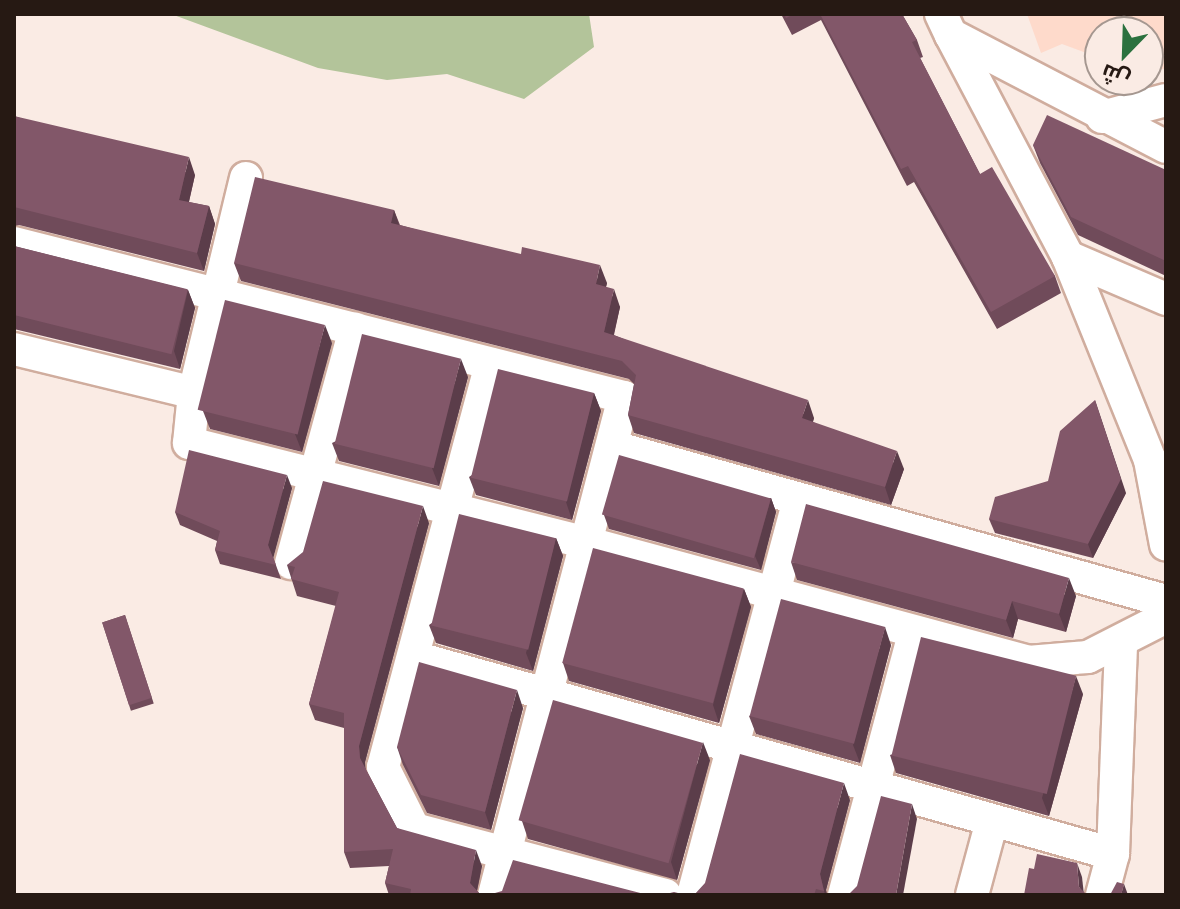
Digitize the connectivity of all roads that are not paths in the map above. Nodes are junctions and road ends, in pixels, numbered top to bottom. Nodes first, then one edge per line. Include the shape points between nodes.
1 (946, 24) edge
2 (1166, 100) edge
3 (1102, 117) junction
4 (1166, 147) edge
5 (246, 178) dead end
6 (14, 243) edge
7 (1068, 257) junction
8 (218, 295) junction
9 (1166, 299) edge
10 (355, 329) junction
11 (14, 349) edge
12 (491, 364) junction
13 (194, 393) junction
14 (614, 447) junction
15 (314, 475) junction
16 (799, 500) junction
17 (455, 510) junction
18 (588, 543) junction
19 (1166, 545) edge
20 (291, 563) edge
21 (777, 595) junction
22 (1166, 601) edge
23 (1166, 617) edge
24 (914, 633) junction
25 (1121, 645) junction
26 (414, 657) junction
27 (548, 693) junction
28 (735, 745) junction
29 (873, 785) junction
30 (992, 821) junction
31 (505, 853) junction
32 (1113, 854) junction
33 (494, 895) edge
34 (666, 895) edge
35 (693, 895) edge
36 (844, 895) edge
37 (972, 895) edge
38 (1102, 895) edge

1 - 3 street
1 - 7 street
2 - 3 street
3 - 4 street
5 - 8 street
6 - 8 street
7 - 9 street
7 - 19 street via 1150,460
8 - 10 street
8 - 13 street
10 - 12 street
10 - 15 street
11 - 13 street
12 - 14 street via 624,397
12 - 17 street
13 - 15 street via 189,443
14 - 16 street
14 - 18 street
15 - 17 street
15 - 20 street
16 - 21 street
16 - 22 street
17 - 18 street
17 - 26 street
18 - 21 street
18 - 27 street
21 - 24 street
21 - 28 street
23 - 25 street
24 - 25 street via 1028,662 1088,657
24 - 29 street
25 - 32 street
26 - 27 street
26 - 31 street via 383,767 414,829
27 - 28 street
27 - 31 street
28 - 29 street
28 - 35 street
29 - 30 street
29 - 36 street
30 - 32 street
30 - 37 street
31 - 33 street
31 - 34 street
32 - 38 street

